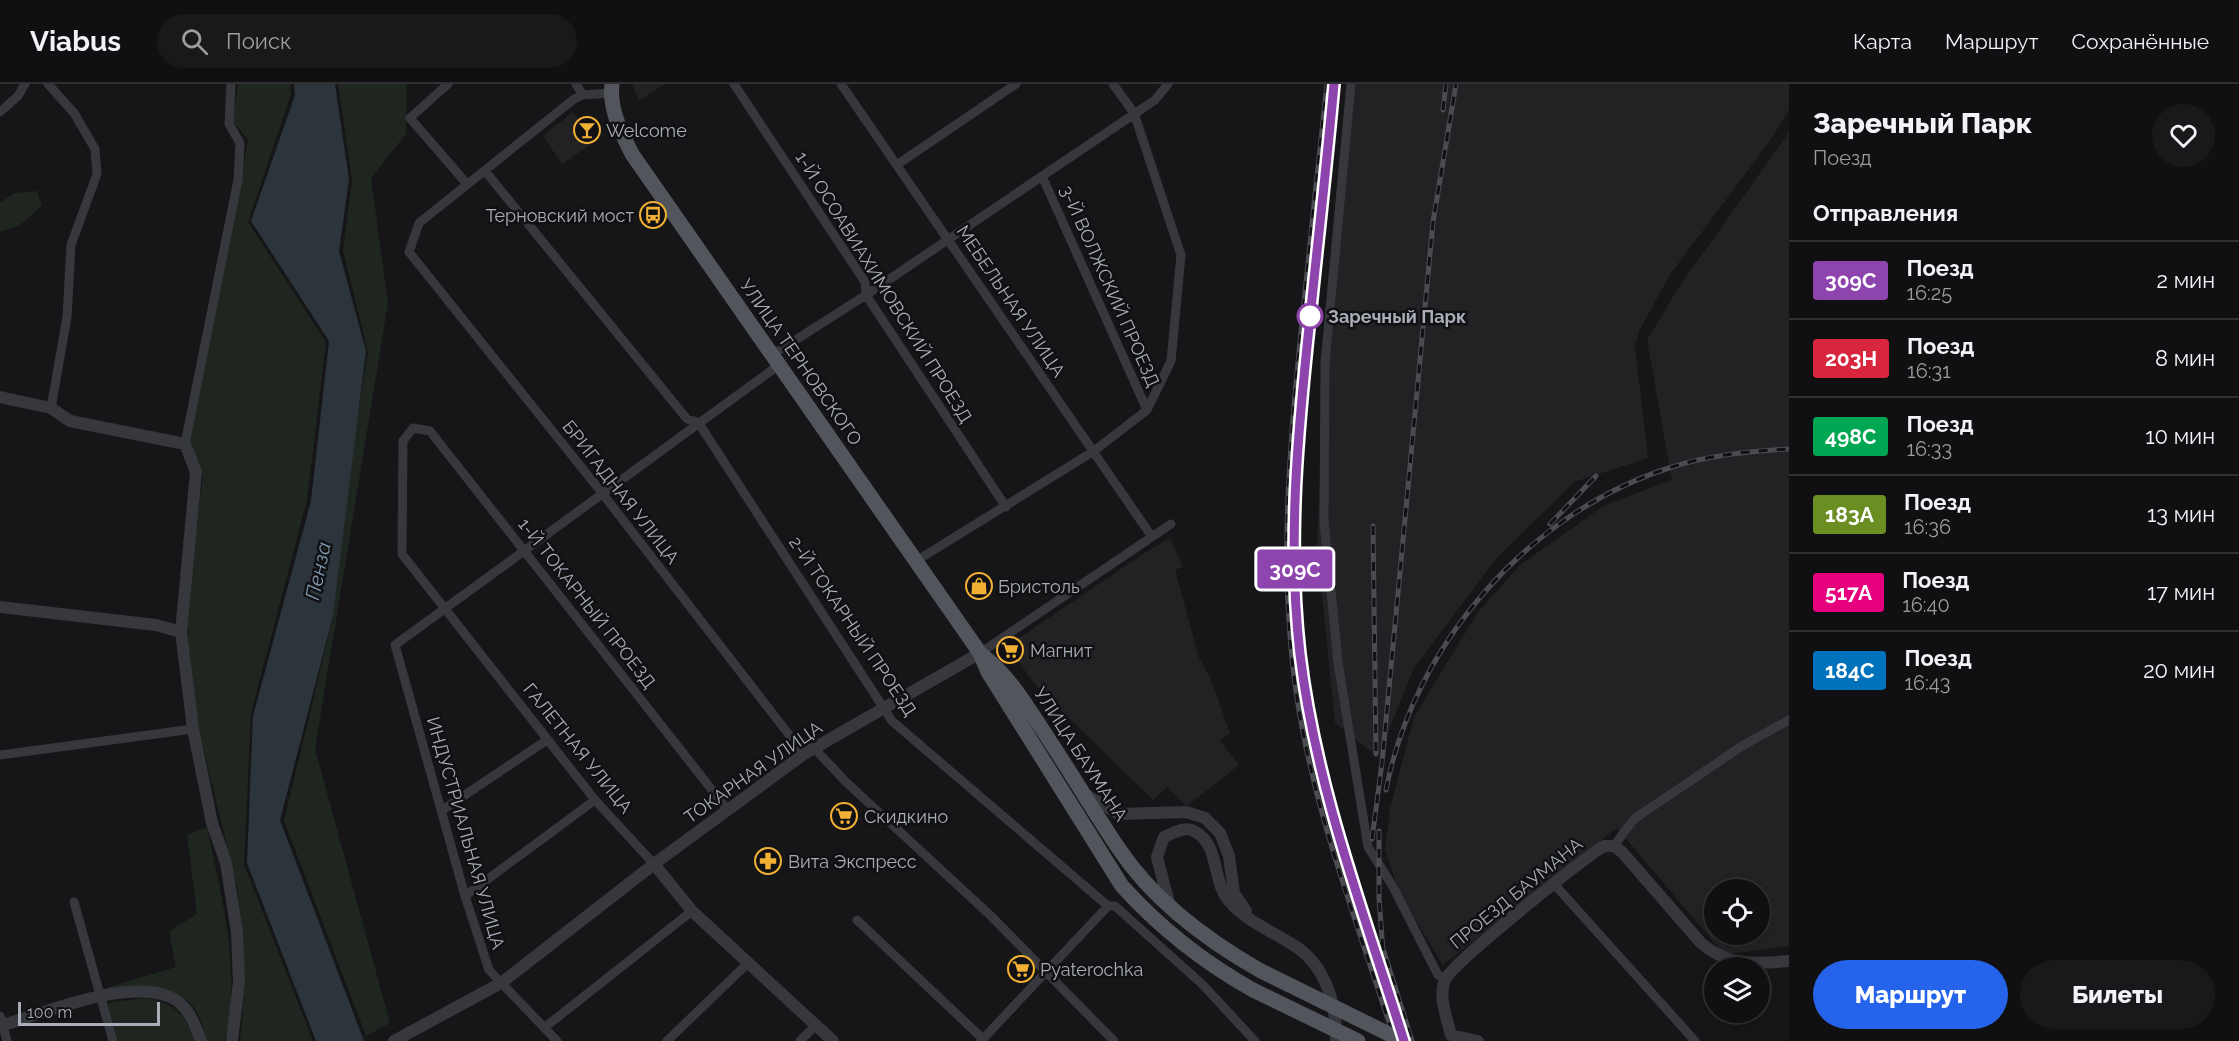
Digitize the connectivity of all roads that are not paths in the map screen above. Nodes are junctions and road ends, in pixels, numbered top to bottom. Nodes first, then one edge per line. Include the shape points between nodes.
1 (25, 84) edge
2 (231, 84) edge
3 (448, 84) edge
4 (576, 84) edge
5 (734, 84) edge
6 (854, 84) edge
7 (1016, 84) edge
8 (1113, 84) edge
9 (1168, 84) edge
10 (1351, 84) edge
11 (49, 85) edge
12 (843, 87) edge
13 (612, 88) edge
14 (583, 95) junction
15 (0, 112) edge
16 (1134, 113) junction
17 (898, 164) junction
18 (485, 171) junction
19 (1042, 176) junction
20 (467, 184) junction
21 (950, 239) junction
22 (866, 296) junction
23 (775, 360) junction
24 (0, 397) edge
25 (51, 408) junction
26 (1147, 410) junction
27 (698, 422) junction
28 (413, 429) joint
29 (185, 444) junction
30 (1094, 451) junction
31 (602, 493) junction
32 (1006, 507) junction
33 (1171, 524) dead end
34 (1152, 537) junction
35 (524, 548) junction
36 (916, 561) junction
37 (0, 607) edge
38 (445, 609) junction
39 (181, 632) junction
40 (980, 653) junction
41 (885, 708) junction
42 (1789, 720) edge
43 (193, 729) junction
44 (547, 740) junction
45 (809, 751) junction
46 (0, 755) edge
47 (1086, 795) junction
48 (595, 801) junction
49 (727, 809) junction
50 (441, 811) junction
51 (1614, 846) junction
52 (654, 864) junction
53 (1556, 885) junction
54 (465, 896) junction
55 (74, 902) dead end
56 (1108, 906) junction
57 (1170, 907) junction
58 (692, 911) junction
59 (857, 920) dead end
60 (1251, 920) junction
61 (1789, 961) edge
62 (748, 963) junction
63 (1046, 973) junction
64 (1445, 979) junction
65 (501, 983) junction
66 (101, 997) junction
67 (1, 1023) edge
68 (816, 1025) junction
69 (544, 1028) junction
70 (1451, 1038) edge
71 (982, 1040) edge
72 (7, 1041) edge
73 (113, 1041) edge
74 (201, 1041) edge
75 (232, 1041) edge
76 (394, 1041) edge
77 (557, 1041) edge
78 (667, 1041) edge
79 (800, 1041) edge
80 (833, 1041) edge
81 (1114, 1041) edge
82 (1255, 1041) edge
83 (1336, 1041) edge
84 (1358, 1041) edge
85 (1403, 1041) edge
86 (1479, 1041) edge
87 (1695, 1041) edge

1 - 15 street
2 - 29 street via 229,124 240,143 238,180
3 - 20 street via 410,118
4 - 14 street
5 - 22 street, 1-Й ОСОАВИАХИМОВСКИЙ ПРОЕЗД via 865,282
6 - 12 street
7 - 17 street
8 - 16 street
9 - 16 street via 1155,100
10 - 64 street via 1325,363 1324,522 1338,662 1368,847 1438,975
11 - 25 street via 74,113 95,148 97,174 71,244 67,317
12 - 17 street, МЕБЕЛЬНАЯ УЛИЦА
13 - 14 street
13 - 23 main road, УЛИЦА ТЕРНОВСКОГО via 618,127 632,154
14 - 18 street
16 - 19 street
16 - 26 street via 1181,255 1171,361
17 - 21 street, МЕБЕЛЬНАЯ УЛИЦА
18 - 20 street
18 - 27 street, 2-Й ТОКАРНЫЙ ПРОЕЗД via 687,419
19 - 21 street
19 - 26 street, 3-Й ВОЛЖСКИЙ ПРОЕЗД
20 - 31 street, БРИГАДНАЯ УЛИЦА via 419,223 409,252
21 - 22 street
21 - 30 street, МЕБЕЛЬНАЯ УЛИЦА
22 - 23 street
22 - 32 street, 1-Й ОСОАВИАХИМОВСКИЙ ПРОЕЗД
23 - 27 street
23 - 36 main road, УЛИЦА ТЕРНОВСКОГО
24 - 25 street
25 - 29 street via 70,420
26 - 30 street
27 - 31 street
27 - 41 street, 2-Й ТОКАРНЫЙ ПРОЕЗД
28 - 35 street, 1-Й ТОКАРНЫЙ ПРОЕЗД via 430,431
28 - 38 street, ГАЛЕТНАЯ УЛИЦА via 403,441 402,554
29 - 39 street via 196,472
30 - 32 street
30 - 34 street, МЕБЕЛЬНАЯ УЛИЦА
31 - 35 street
31 - 45 street, БРИГАДНАЯ УЛИЦА
32 - 36 street
33 - 34 street, ТОКАРНАЯ УЛИЦА
34 - 40 street, ТОКАРНАЯ УЛИЦА
35 - 38 street
35 - 49 street, 1-Й ТОКАРНЫЙ ПРОЕЗД
36 - 40 main road, УЛИЦА ТЕРНОВСКОГО
37 - 39 street via 156,625
38 - 44 street, ГАЛЕТНАЯ УЛИЦА
38 - 50 street, ИНДУСТРИАЛЬНАЯ УЛИЦА via 395,645
39 - 43 street
40 - 41 street, ТОКАРНАЯ УЛИЦА
40 - 47 main road, УЛИЦА БАУМАНА via 1014,687
40 - 84 main road, УЛИЦА БАУМАНА, bridge via 997,688 1122,886 1149,916 1217,970
41 - 45 street, ТОКАРНАЯ УЛИЦА
41 - 56 street, 2-Й ТОКАРНЫЙ ПРОЕЗД via 892,721
42 - 51 street, ПРОЕЗД БАУМАНА via 1742,746 1634,819
43 - 46 street
43 - 75 street via 212,823 226,863 237,932 239,982
44 - 48 street, ГАЛЕТНАЯ УЛИЦА
44 - 50 street
45 - 49 street, ТОКАРНАЯ УЛИЦА
45 - 63 street, БРИГАДНАЯ УЛИЦА via 991,916
47 - 57 main road, УЛИЦА БАУМАНА via 1121,851
47 - 60 street via 1119,814 1186,812 1205,818 1220,833 1230,856 1234,893
48 - 52 street, ГАЛЕТНАЯ УЛИЦА
48 - 54 street
49 - 52 street, ТОКАРНАЯ УЛИЦА
50 - 54 street, ИНДУСТРИАЛЬНАЯ УЛИЦА
51 - 53 street, ПРОЕЗД БАУМАНА via 1594,852
51 - 61 street via 1715,955 1732,962
52 - 58 street, ГАЛЕТНАЯ УЛИЦА
52 - 65 street, ТОКАРНАЯ УЛИЦА
53 - 64 street, ПРОЕЗД БАУМАНА via 1469,953
53 - 87 street
54 - 65 street, ИНДУСТРИАЛЬНАЯ УЛИЦА via 489,970
55 - 66 street
56 - 63 street
56 - 82 street, 2-Й ТОКАРНЫЙ ПРОЕЗД via 1115,906 1202,984
57 - 60 street via 1157,857 1164,837 1184,828 1207,842 1220,889
57 - 85 main road, УЛИЦА БАУМАНА, bridge via 1261,971
58 - 62 street, ГАЛЕТНАЯ УЛИЦА
58 - 69 street
59 - 71 street
60 - 83 street via 1299,948 1318,967 1330,992
62 - 68 street, ГАЛЕТНАЯ УЛИЦА
62 - 78 street
63 - 71 street
63 - 81 street, БРИГАДНАЯ УЛИЦА
64 - 70 street via 1442,994
65 - 69 street, ИНДУСТРИАЛЬНАЯ УЛИЦА
65 - 76 street, ТОКАРНАЯ УЛИЦА
66 - 67 street
66 - 73 street
66 - 74 street via 145,990 172,997 191,1015
67 - 72 street
68 - 79 street
68 - 80 street, ГАЛЕТНАЯ УЛИЦА
69 - 77 street, ИНДУСТРИАЛЬНАЯ УЛИЦА
70 - 86 street

